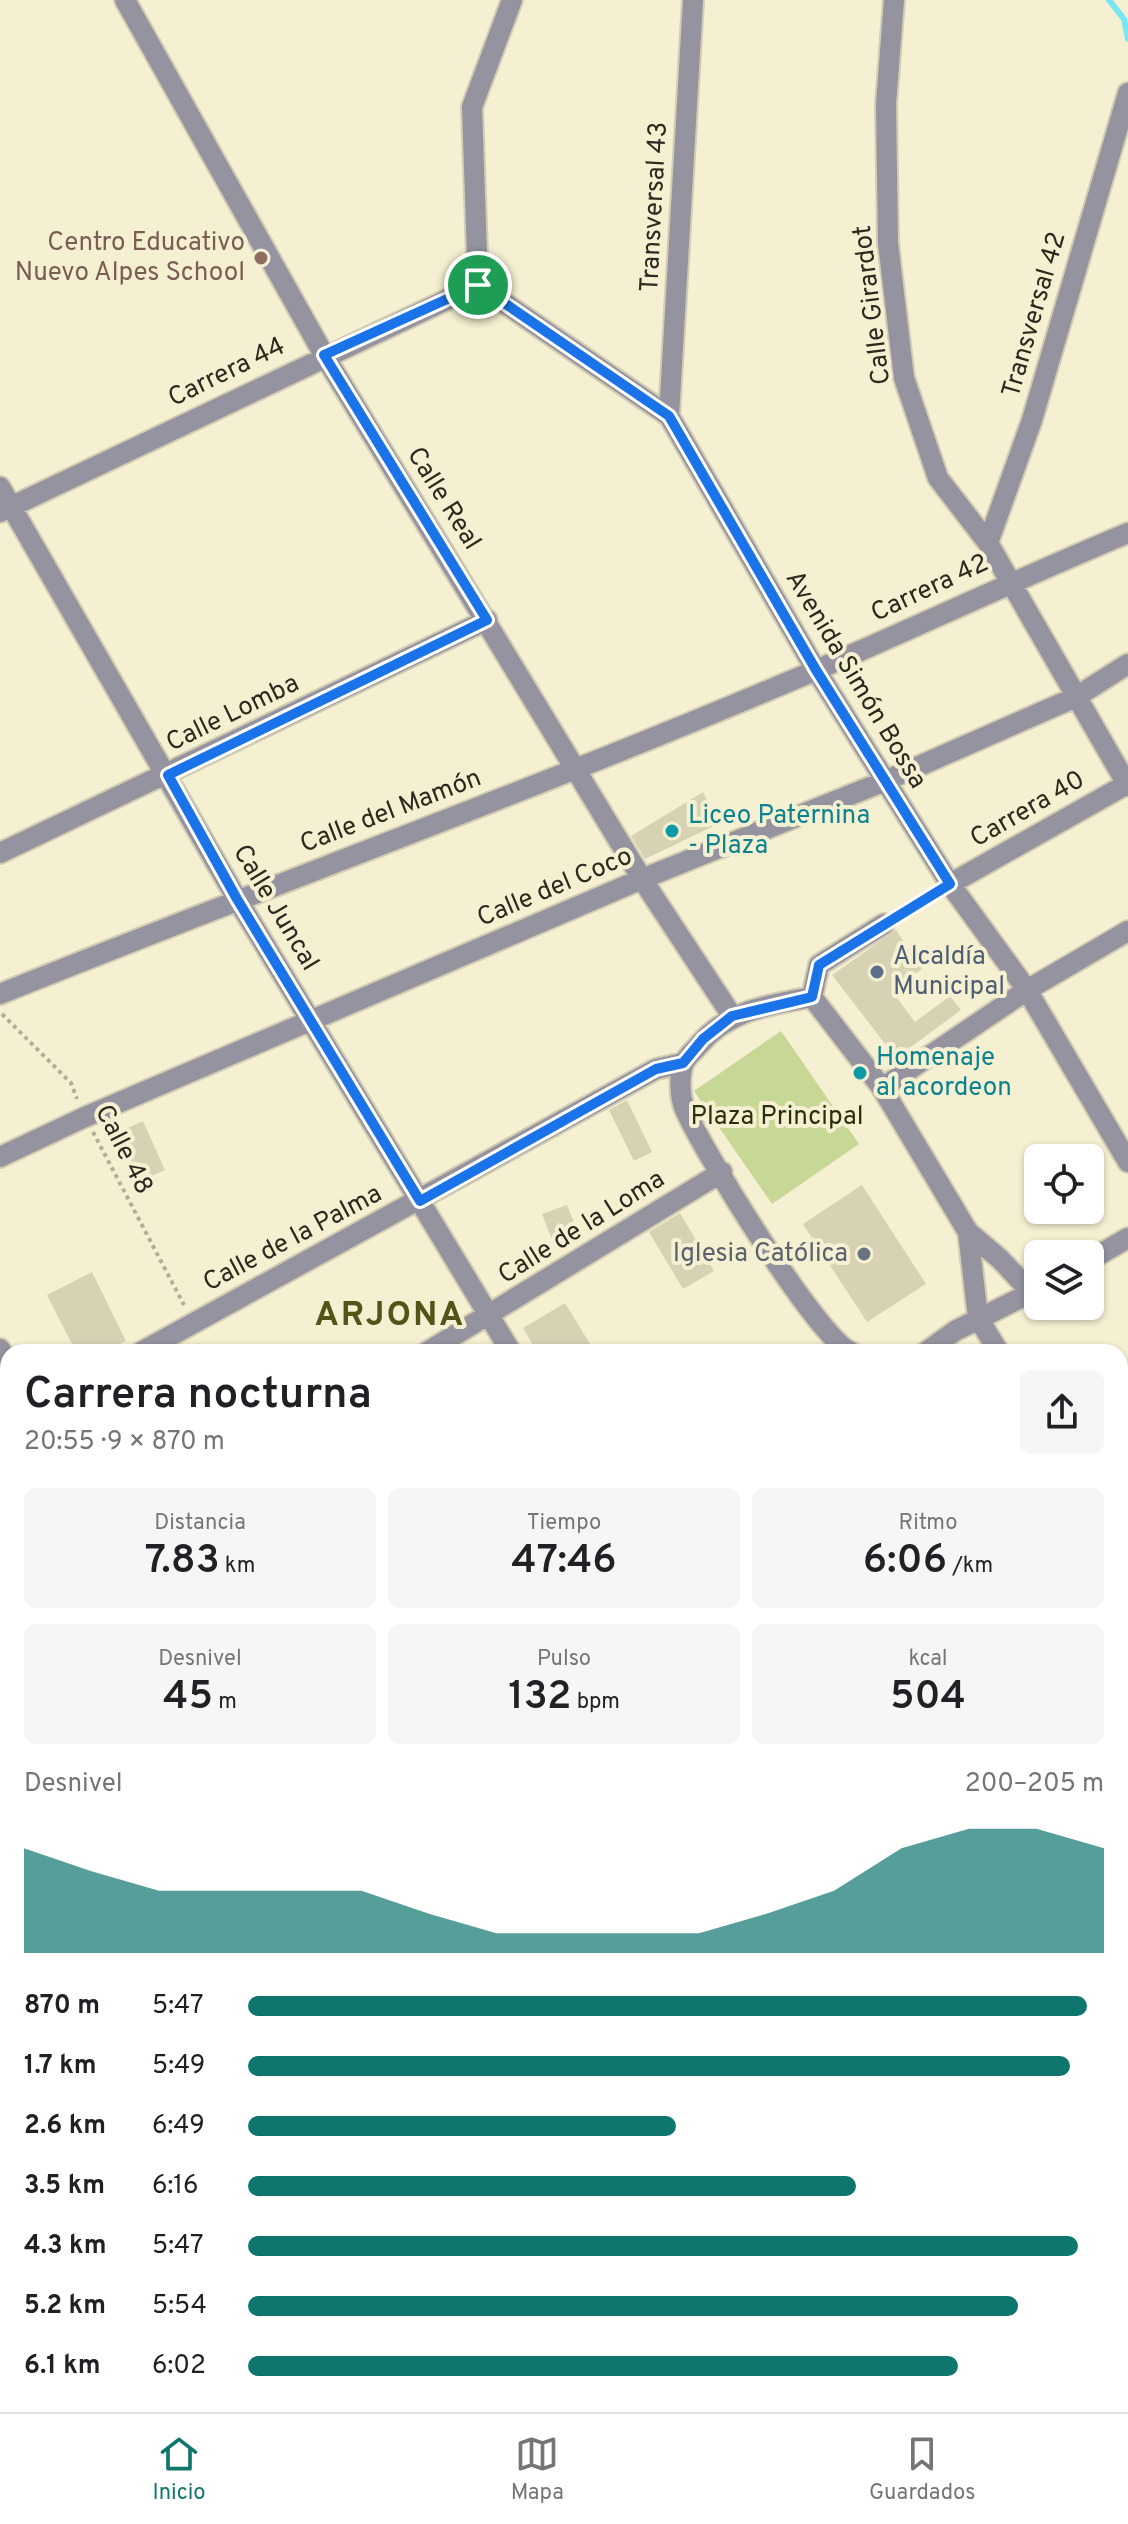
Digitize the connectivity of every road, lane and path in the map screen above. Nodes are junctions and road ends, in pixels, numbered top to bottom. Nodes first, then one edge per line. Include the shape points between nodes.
1 (125, 0) edge
2 (512, 0) edge
3 (693, 0) edge
4 (894, 0) edge
5 (1127, 96) edge
6 (478, 285) junction
7 (324, 355) junction
8 (669, 416) junction
9 (0, 487) edge
10 (6, 510) edge
11 (1128, 533) edge
12 (988, 543) junction
13 (1009, 582) junction
14 (487, 620) junction
15 (1128, 664) edge
16 (816, 670) junction
17 (1076, 697) junction
18 (577, 768) junction
19 (168, 775) junction
20 (885, 781) junction
21 (1127, 785) edge
22 (0, 853) edge
23 (642, 879) junction
24 (950, 884) junction
25 (237, 899) junction
26 (884, 924) joint
27 (1128, 931) edge
28 (1027, 990) junction
29 (0, 994) edge
30 (812, 997) junction
31 (0, 1012) edge
32 (732, 1016) junction
33 (313, 1022) junction
34 (683, 1063) junction
35 (882, 1088) junction
36 (85, 1117) junction
37 (0, 1157) edge
38 (1128, 1162) edge
39 (722, 1172) junction
40 (420, 1201) junction
41 (968, 1232) junction
42 (1128, 1238) edge
43 (1104, 1252) edge
44 (1024, 1281) edge
45 (1024, 1296) edge
46 (489, 1316) junction
47 (978, 1318) junction
48 (192, 1321) junction
49 (154, 1344) edge
50 (441, 1344) edge
51 (506, 1344) edge
52 (838, 1344) edge
53 (938, 1344) edge
54 (994, 1344) edge

1 - 7 street, Calle Real
2 - 6 street via 472,107
3 - 8 street, Transversal 43
4 - 12 street, Calle Girardot via 886,104 888,243 904,378 938,478
5 - 12 street, Transversal 42 via 1032,420
6 - 7 street, Carrera 44
6 - 8 street, Avenida Simón Bossa
7 - 10 street, Carrera 44
7 - 14 street, Calle Real
8 - 16 street, Avenida Simón Bossa
9 - 10 street, Calle Juncal
10 - 19 street, Calle Juncal
11 - 13 street, Carrera 42
12 - 13 street, Calle Girardot
13 - 16 street, Carrera 42
13 - 17 street, Calle Girardot
14 - 18 street, Calle Real
14 - 19 street, Calle Lomba
15 - 17 street, Calle del Coco
16 - 18 street, Carrera 42
16 - 20 street, Avenida Simón Bossa
17 - 20 street, Calle del Coco
17 - 21 street, Calle Girardot
18 - 23 street, Calle Real
18 - 25 street, Calle del Mamón
19 - 22 street, Calle Lomba
19 - 25 street, Calle Juncal
20 - 23 street, Calle del Coco
20 - 24 street, Avenida Simón Bossa
21 - 24 street, Carrera 40
23 - 32 street, Calle Real
23 - 33 street, Calle del Coco
24 - 26 path
24 - 28 street, Avenida Simón Bossa
25 - 29 street, Calle del Mamón
25 - 33 street, Calle Juncal
26 - 30 street via 819,965
27 - 28 street
28 - 35 street
28 - 38 street, Avenida Simón Bossa
30 - 32 street
30 - 35 street
31 - 36 path, Calle 48 via 71,1083
32 - 34 street
33 - 36 street, Calle del Coco
33 - 40 street, Calle Juncal
34 - 39 street via 684,1106
34 - 40 street, Calle de la Palma via 656,1069
35 - 41 street
36 - 37 street, Calle del Coco
36 - 48 path, Calle 48
39 - 46 street, Calle de la Loma
39 - 52 street via 812,1316
40 - 46 street, Calle Juncal
40 - 48 street, Calle de la Palma
41 - 44 street
41 - 47 street
42 - 43 street
45 - 47 street
46 - 50 street, Calle de la Loma
46 - 51 street, Calle Juncal
47 - 53 street
47 - 54 street
48 - 49 street, Calle de la Palma

